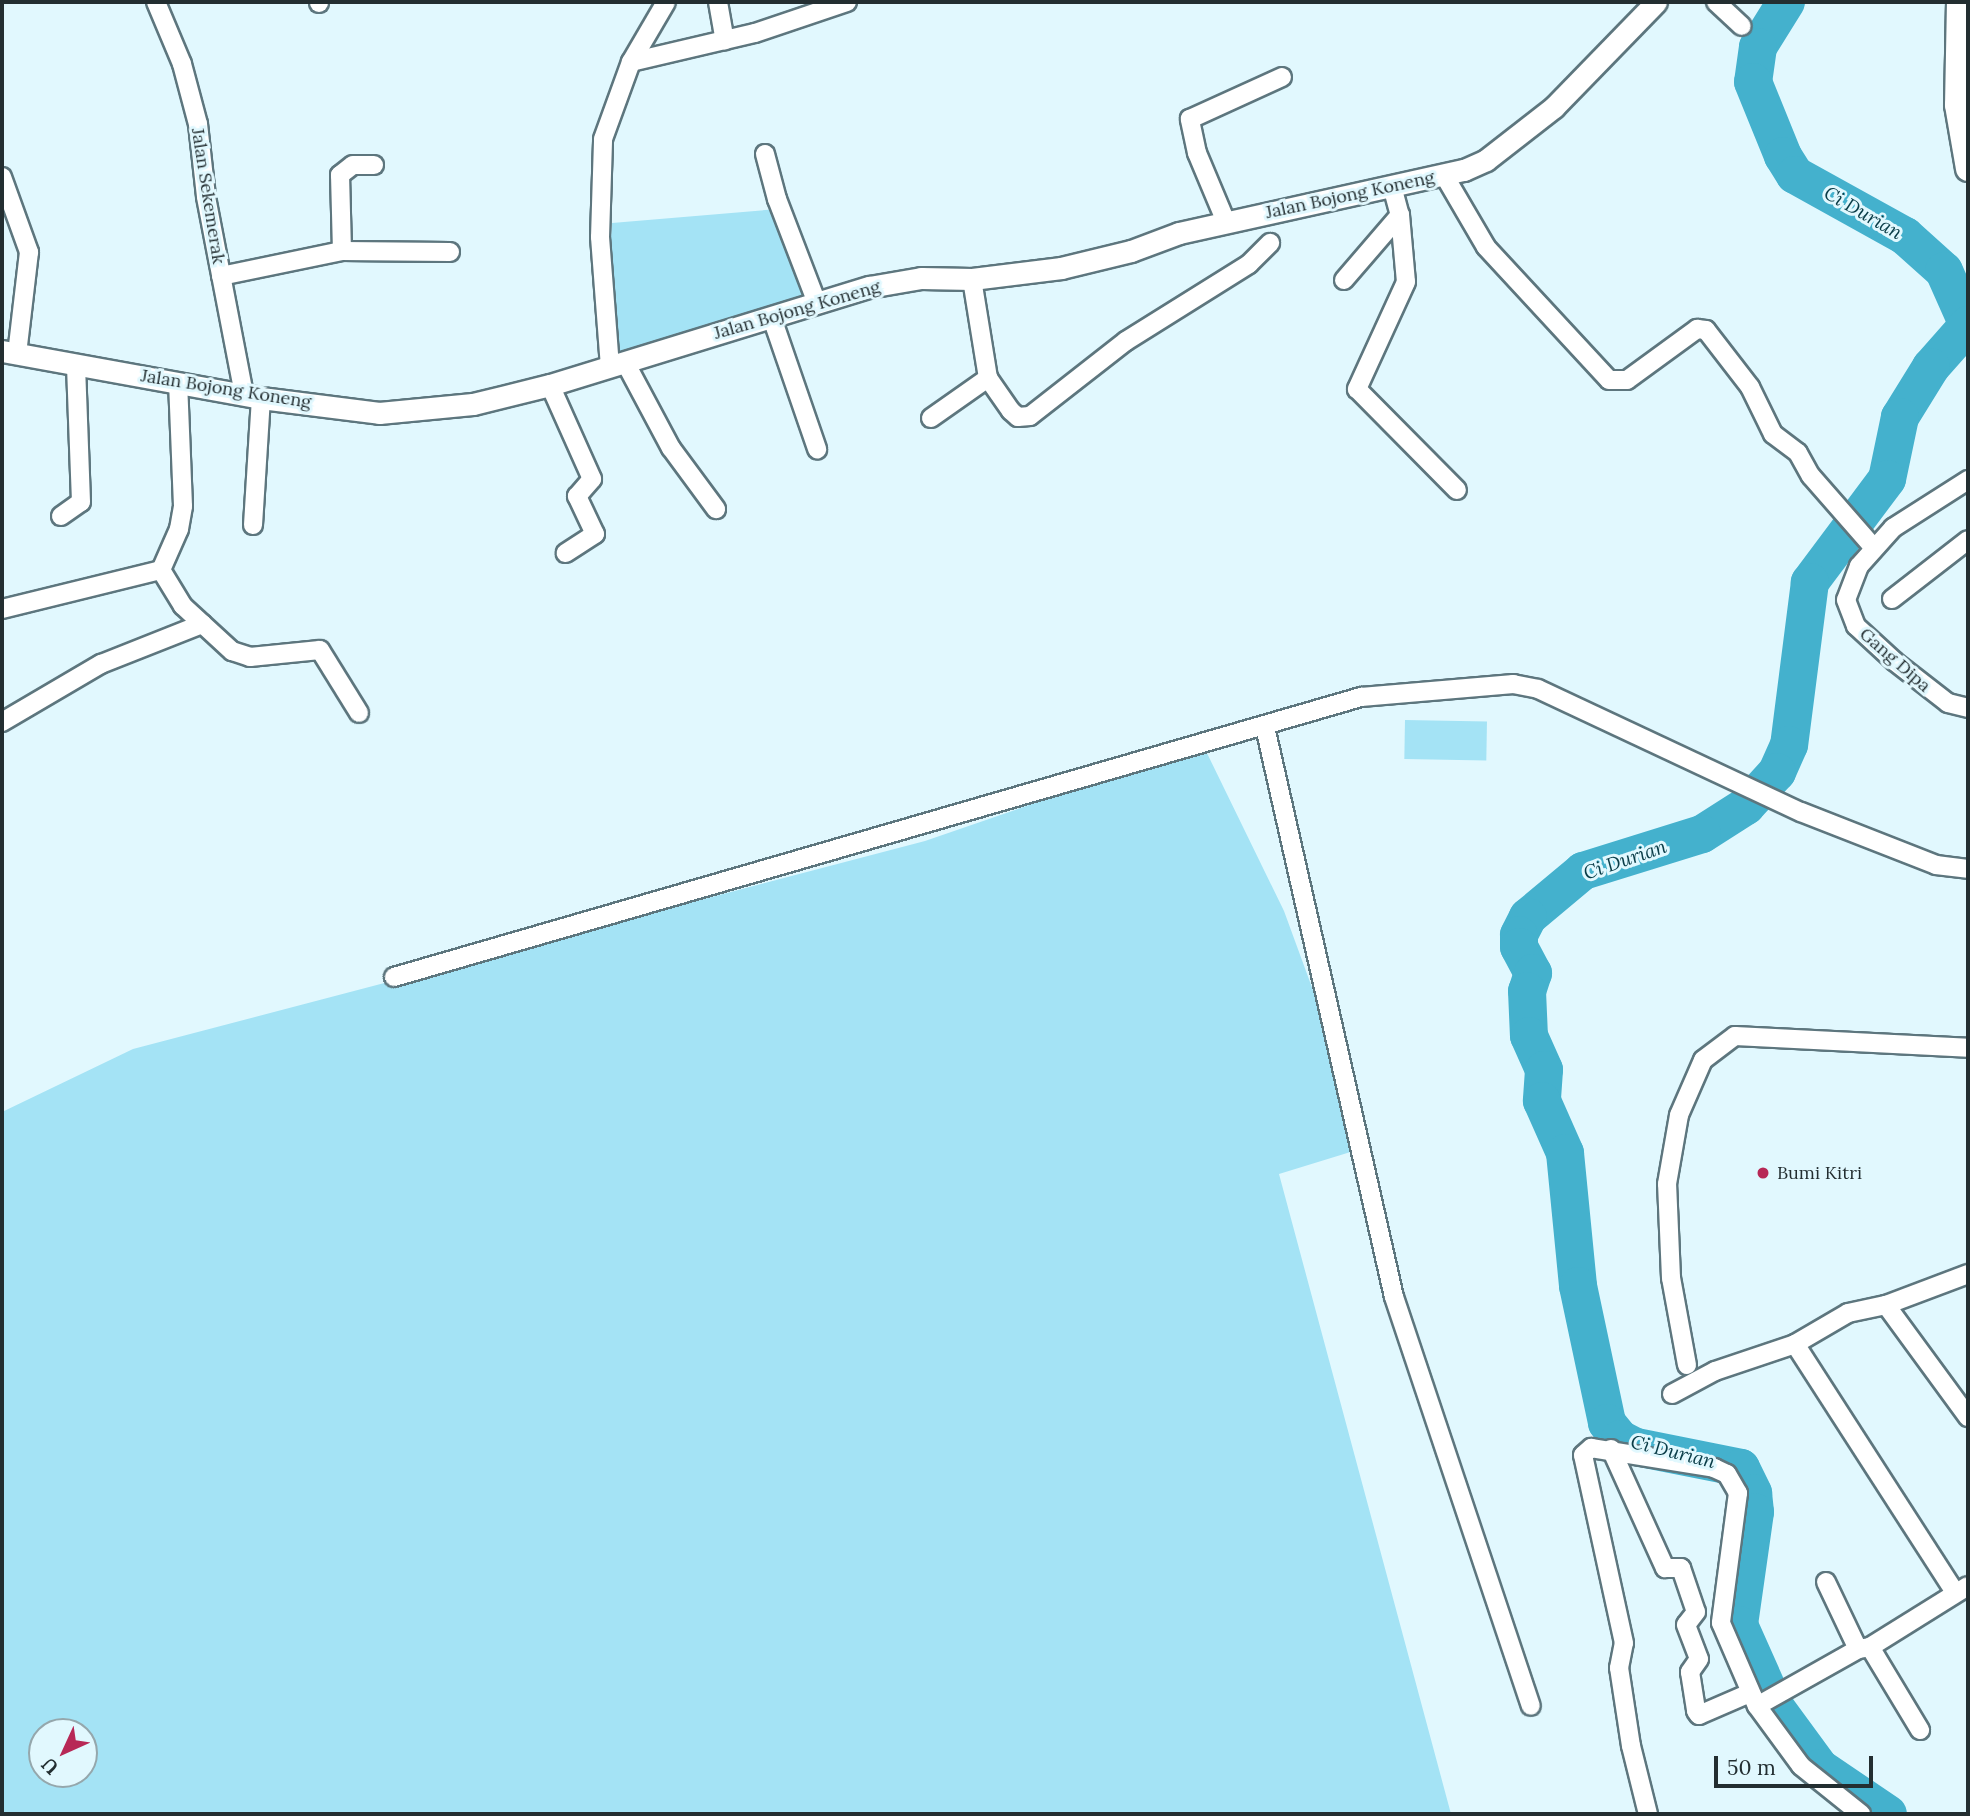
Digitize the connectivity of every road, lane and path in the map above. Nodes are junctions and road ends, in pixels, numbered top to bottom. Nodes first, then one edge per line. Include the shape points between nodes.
1 (156, 2) edge
2 (666, 2) edge
3 (718, 2) edge
4 (847, 2) edge
5 (1656, 2) edge
6 (1716, 2) edge
7 (1959, 2) edge
8 (1742, 26) dead end
9 (725, 40) junction
10 (631, 62) junction
11 (1282, 77) dead end
12 (1963, 105) edge
13 (765, 154) dead end
14 (374, 165) dead end
15 (1968, 169) edge
16 (1444, 176) junction
17 (2, 177) edge
18 (1392, 186) junction
19 (1400, 215) junction
20 (1226, 222) junction
21 (1270, 243) dead end
22 (342, 251) junction
23 (450, 252) dead end
24 (221, 276) junction
25 (972, 279) junction
26 (1344, 281) dead end
27 (817, 303) junction
28 (772, 318) junction
29 (9, 352) edge
30 (76, 365) junction
31 (617, 365) junction
32 (988, 378) junction
33 (178, 384) junction
34 (550, 385) junction
35 (253, 396) junction
36 (932, 418) dead end
37 (817, 449) dead end
38 (1968, 480) edge
39 (1457, 490) dead end
40 (716, 509) dead end
41 (61, 516) dead end
42 (253, 525) dead end
43 (1968, 540) edge
44 (1869, 544) junction
45 (566, 553) dead end
46 (161, 570) junction
47 (1892, 599) dead end
48 (2, 609) edge
49 (202, 624) junction
50 (1968, 708) edge
51 (359, 713) dead end
52 (2, 722) edge
53 (1265, 727) junction
54 (1968, 869) edge
55 (394, 977) dead end
56 (1968, 1048) edge
57 (1968, 1274) edge
58 (1886, 1306) junction
59 (1795, 1344) junction
60 (1687, 1366) dead end
61 (1672, 1394) dead end
62 (1968, 1417) edge
63 (1611, 1450) junction
64 (1826, 1582) dead end
65 (1961, 1588) edge
66 (1864, 1648) junction
67 (1757, 1701) junction
68 (1531, 1706) dead end
69 (1920, 1730) dead end
70 (1648, 1814) edge
71 (1861, 1814) edge

1 - 24 street, Jalan Sekemerak via 182,64 198,124
2 - 10 street
3 - 9 street
4 - 9 street
5 - 16 street, Jalan Bojong Koneng via 1519,137 1486,160
6 - 8 street
7 - 12 main road
9 - 10 street
10 - 31 street via 603,139 599,195 603,310
11 - 20 street via 1190,119 1198,153
12 - 15 main road
13 - 27 street
14 - 22 street via 353,165 340,175
16 - 18 street, Jalan Bojong Koneng
16 - 44 street via 1486,247 1609,380 1627,380 1697,329 1706,330 1750,387 1773,434 1798,453
17 - 29 street via 29,256
18 - 19 street
18 - 20 street, Jalan Bojong Koneng
19 - 26 street
19 - 39 street via 1406,282 1357,389
20 - 25 street, Jalan Bojong Koneng via 1061,268
21 - 32 street via 1249,264 1126,341 1030,416 1018,417 1011,411
22 - 23 street
22 - 24 street
24 - 35 street, Jalan Sekemerak
25 - 27 street, Jalan Bojong Koneng via 921,278
25 - 32 street
27 - 28 street, Jalan Bojong Koneng
28 - 31 street, Jalan Bojong Koneng
28 - 37 street
29 - 30 street, Jalan Bojong Koneng
30 - 33 street, Jalan Bojong Koneng
30 - 41 street via 81,502
31 - 34 street, Jalan Bojong Koneng
31 - 40 street
32 - 36 street
33 - 35 street, Jalan Bojong Koneng
33 - 46 street via 183,506 179,530
34 - 35 street, Jalan Bojong Koneng via 403,414
34 - 45 street via 592,479 577,496 595,532
35 - 42 street, Jalan Sekemerak
38 - 44 street, Gang Dipa
43 - 47 street
44 - 50 street, Gang Dipa via 1846,600 1856,626 1938,697
46 - 48 street
46 - 49 street via 171,592
49 - 51 street via 242,656 320,650
49 - 52 street via 101,664
53 - 54 street via 1361,697 1513,684 1538,689 1801,812 1936,865
53 - 55 street via 845,843
53 - 68 street via 1394,1297
56 - 60 street via 1735,1036 1703,1060 1679,1115 1667,1184 1671,1278
57 - 58 street
58 - 59 street via 1848,1313
58 - 62 street
59 - 61 street via 1715,1371
59 - 65 street
63 - 67 street via 1727,1474 1738,1493 1721,1623
63 - 67 street via 1665,1568 1681,1568 1696,1612 1686,1625 1699,1659 1690,1672 1696,1711 1699,1715
63 - 70 street via 1591,1448 1583,1455 1624,1643 1619,1668
64 - 66 street
65 - 66 street
66 - 67 street via 1788,1690
66 - 69 street
67 - 71 street via 1801,1766

